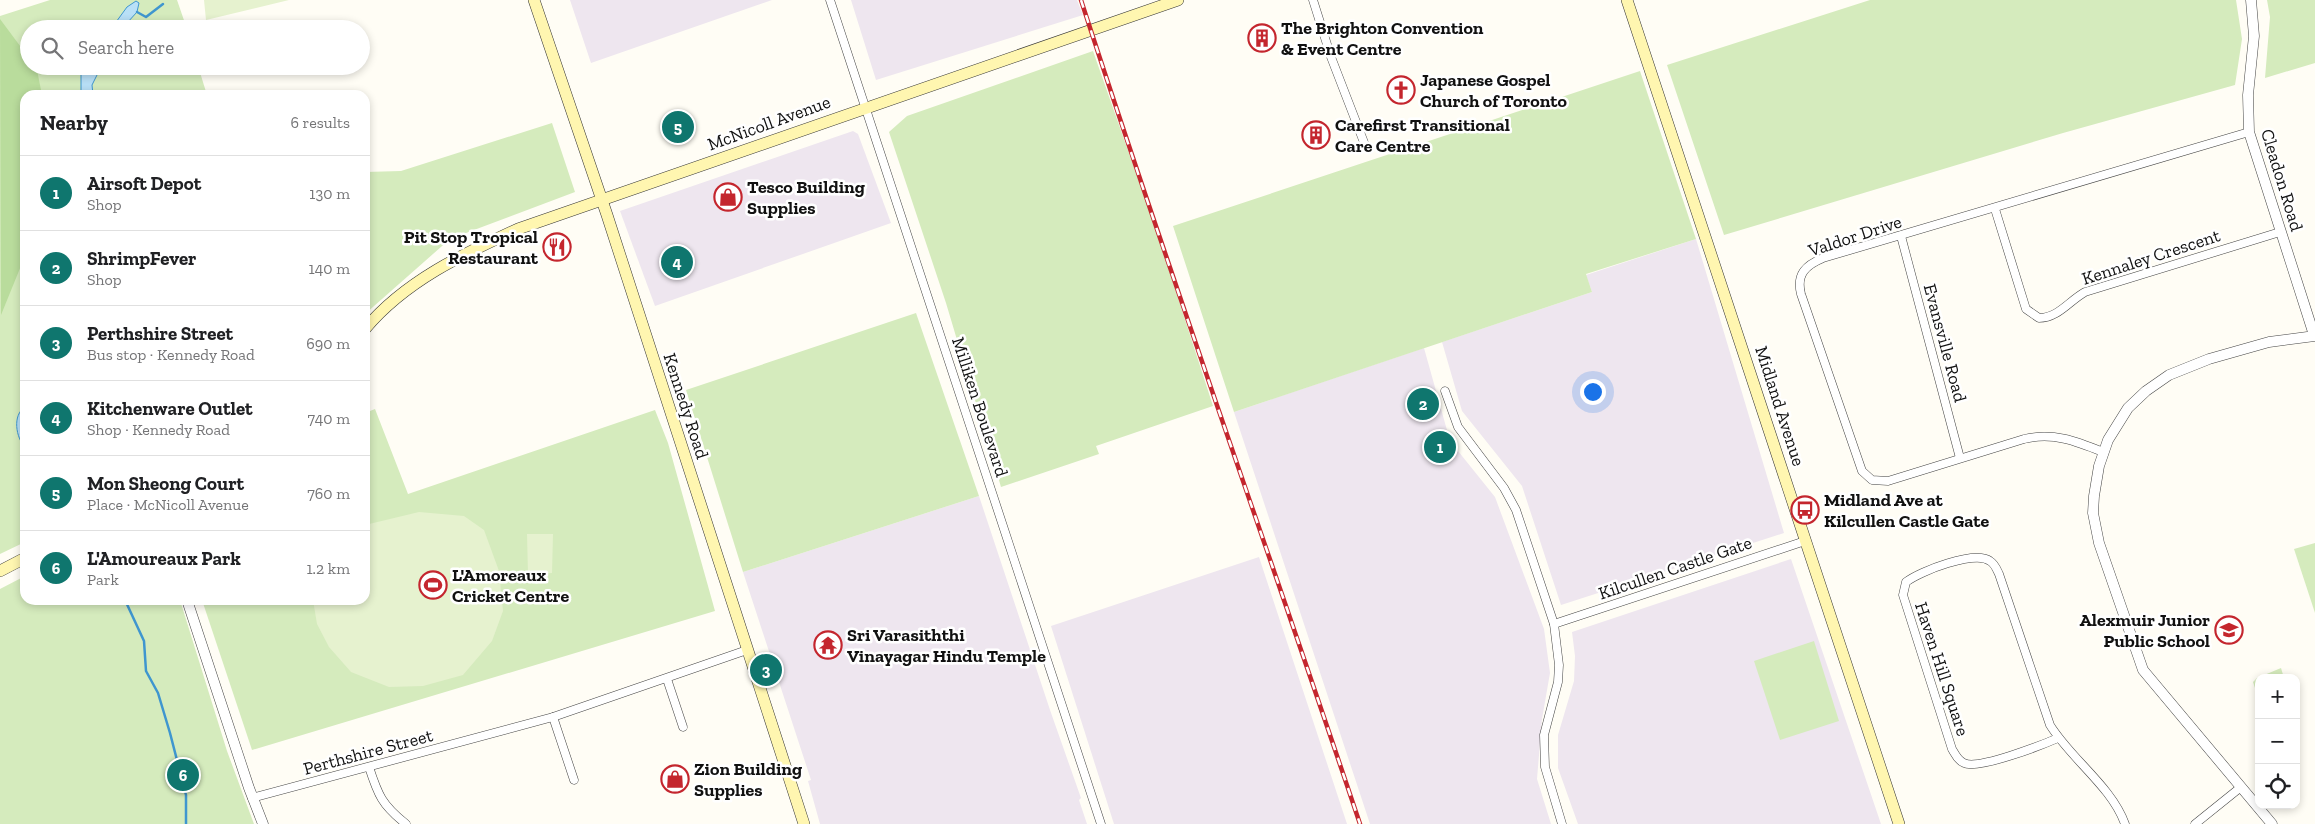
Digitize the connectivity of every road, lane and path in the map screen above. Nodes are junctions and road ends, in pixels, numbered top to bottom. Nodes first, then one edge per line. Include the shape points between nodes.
1 (534, 0) edge
2 (830, 0) edge
3 (1178, 0) edge
4 (1313, 0) edge
5 (1627, 0) edge
6 (2251, 0) edge
7 (865, 108) junction
8 (2249, 132) junction
9 (1364, 145) dead end
10 (602, 201) junction
11 (1995, 208) junction
12 (2280, 232) junction
13 (1901, 236) junction
14 (370, 324) edge
15 (2314, 335) edge
16 (1445, 392) dead end
17 (2103, 452) junction
18 (1960, 458) junction
19 (1805, 541) junction
20 (20, 561) edge
21 (0, 571) edge
22 (189, 605) edge
23 (1554, 624) junction
24 (747, 650) junction
25 (667, 679) junction
26 (553, 717) junction
27 (684, 727) dead end
28 (2058, 738) junction
29 (369, 767) junction
30 (574, 780) dead end
31 (2241, 788) junction
32 (252, 798) junction
33 (263, 824) edge
34 (406, 824) edge
35 (804, 824) edge
36 (1101, 824) edge
37 (1562, 824) edge
38 (1899, 824) edge
39 (2125, 824) edge
40 (2195, 824) edge
41 (2272, 824) edge

1 - 10 main road, Kennedy Road
2 - 7 street, Milliken Boulevard
3 - 7 main road, McNicoll Avenue
4 - 9 street
5 - 19 main road, Midland Avenue
6 - 8 street, Cleadon Road via 2254,36 2248,95
7 - 10 main road, McNicoll Avenue
7 - 36 street, Milliken Boulevard
8 - 11 street, Valdor Drive
8 - 12 street, Cleadon Road
10 - 14 main road, McNicoll Avenue via 518,229 453,259 415,283
10 - 24 main road, Kennedy Road
11 - 12 street, Kennaley Crescent via 2026,309 2039,318 2056,316 2065,305 2085,292
11 - 13 street, Valdor Drive
12 - 15 street, Cleadon Road
13 - 18 street, Evansville Road
13 - 18 street, Valdor Drive via 1812,262 1800,278 1801,294 1865,476 1888,481
15 - 17 street via 2251,347 2169,375 2128,408
16 - 23 street via 1458,427 1504,488 1516,510
17 - 18 street, Valdor Drive via 2044,435
17 - 31 street via 2093,513 2138,660 2151,681
19 - 23 street, Kilcullen Castle Gate
19 - 38 main road, Midland Avenue
20 - 21 main road
22 - 32 street
23 - 37 street via 1560,665 1544,735 1545,767
24 - 25 street, Perthshire Street
24 - 35 main road, Kennedy Road
25 - 26 street, Perthshire Street
25 - 27 street
26 - 29 street, Perthshire Street
26 - 30 street
28 - 28 street, Haven Hill Square via 2045,714 1999,574 1990,561 1968,558 1926,571 1906,582 1903,595 1952,749 1958,758 1964,764 1984,764
28 - 39 street, Haven Hill Square via 2113,802
29 - 32 street, Perthshire Street
29 - 34 street via 383,804
31 - 40 street
31 - 41 street
32 - 33 street

